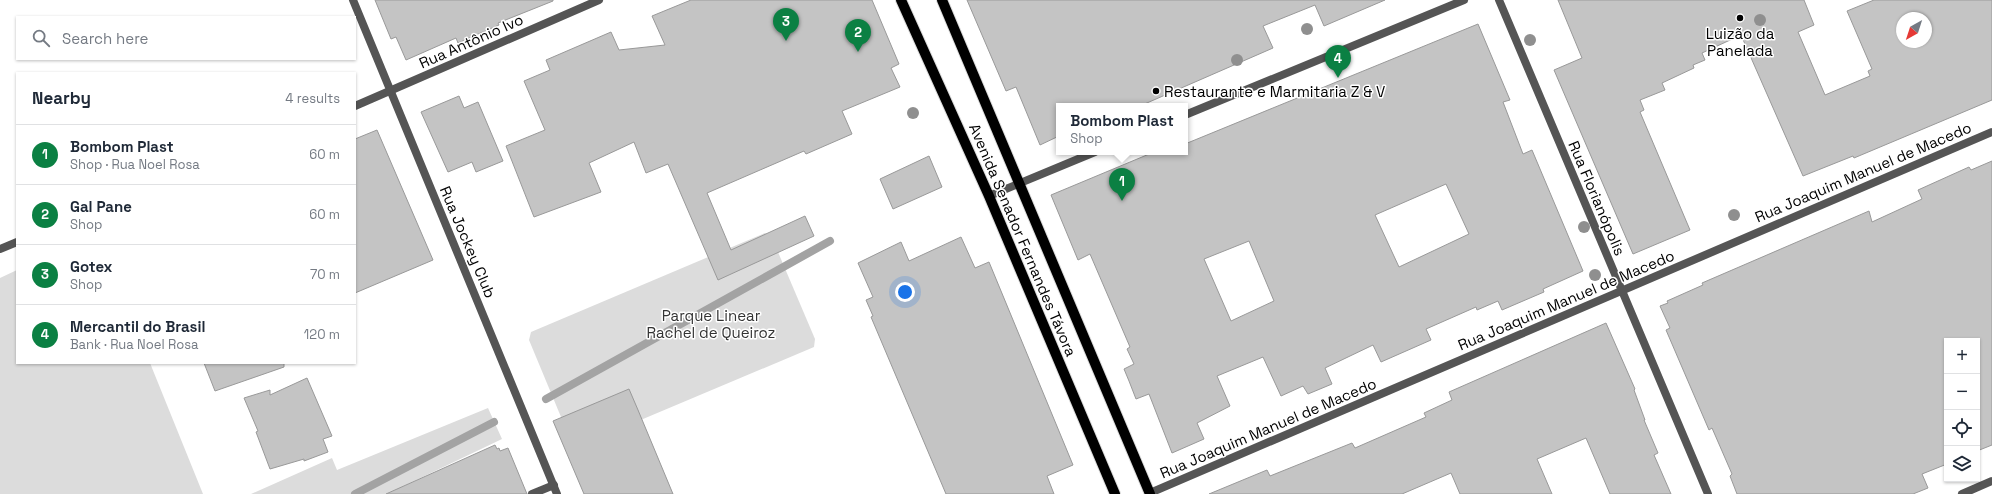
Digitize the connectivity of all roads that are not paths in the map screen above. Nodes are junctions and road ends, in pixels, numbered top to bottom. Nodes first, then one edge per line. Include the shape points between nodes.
1 (353, 0) edge
2 (599, 0) edge
3 (901, 0) edge
4 (942, 0) edge
5 (1464, 0) edge
6 (1499, 0) edge
7 (391, 92) junction
8 (356, 106) edge
9 (1188, 114) edge
10 (1992, 132) edge
11 (1088, 155) edge
12 (1018, 184) junction
13 (989, 196) junction
14 (16, 242) edge
15 (0, 248) edge
16 (1622, 291) junction
17 (1992, 481) edge
18 (554, 485) junction
19 (532, 494) edge
20 (557, 494) edge
21 (1115, 494) edge
22 (1150, 494) edge
23 (1708, 494) edge
24 (1962, 494) edge

1 - 7 street, Rua Jockey Club
2 - 7 street, Rua Antônio Ivo
3 - 13 main road, Avenida Senador Fernandes Távora
4 - 12 main road, Avenida Senador Fernandes Távora
5 - 9 street
6 - 16 street, Rua Florianópolis
7 - 8 street, Rua Antônio Ivo
7 - 18 street, Rua Jockey Club
10 - 16 street, Rua Joaquim Manuel de Macedo
11 - 12 street
12 - 13 street
12 - 22 main road, Avenida Senador Fernandes Távora
13 - 21 main road, Avenida Senador Fernandes Távora
14 - 15 street
16 - 22 street, Rua Joaquim Manuel de Macedo
16 - 23 street, Rua Florianópolis
17 - 24 street
18 - 19 street
18 - 20 street, Rua Jockey Club

